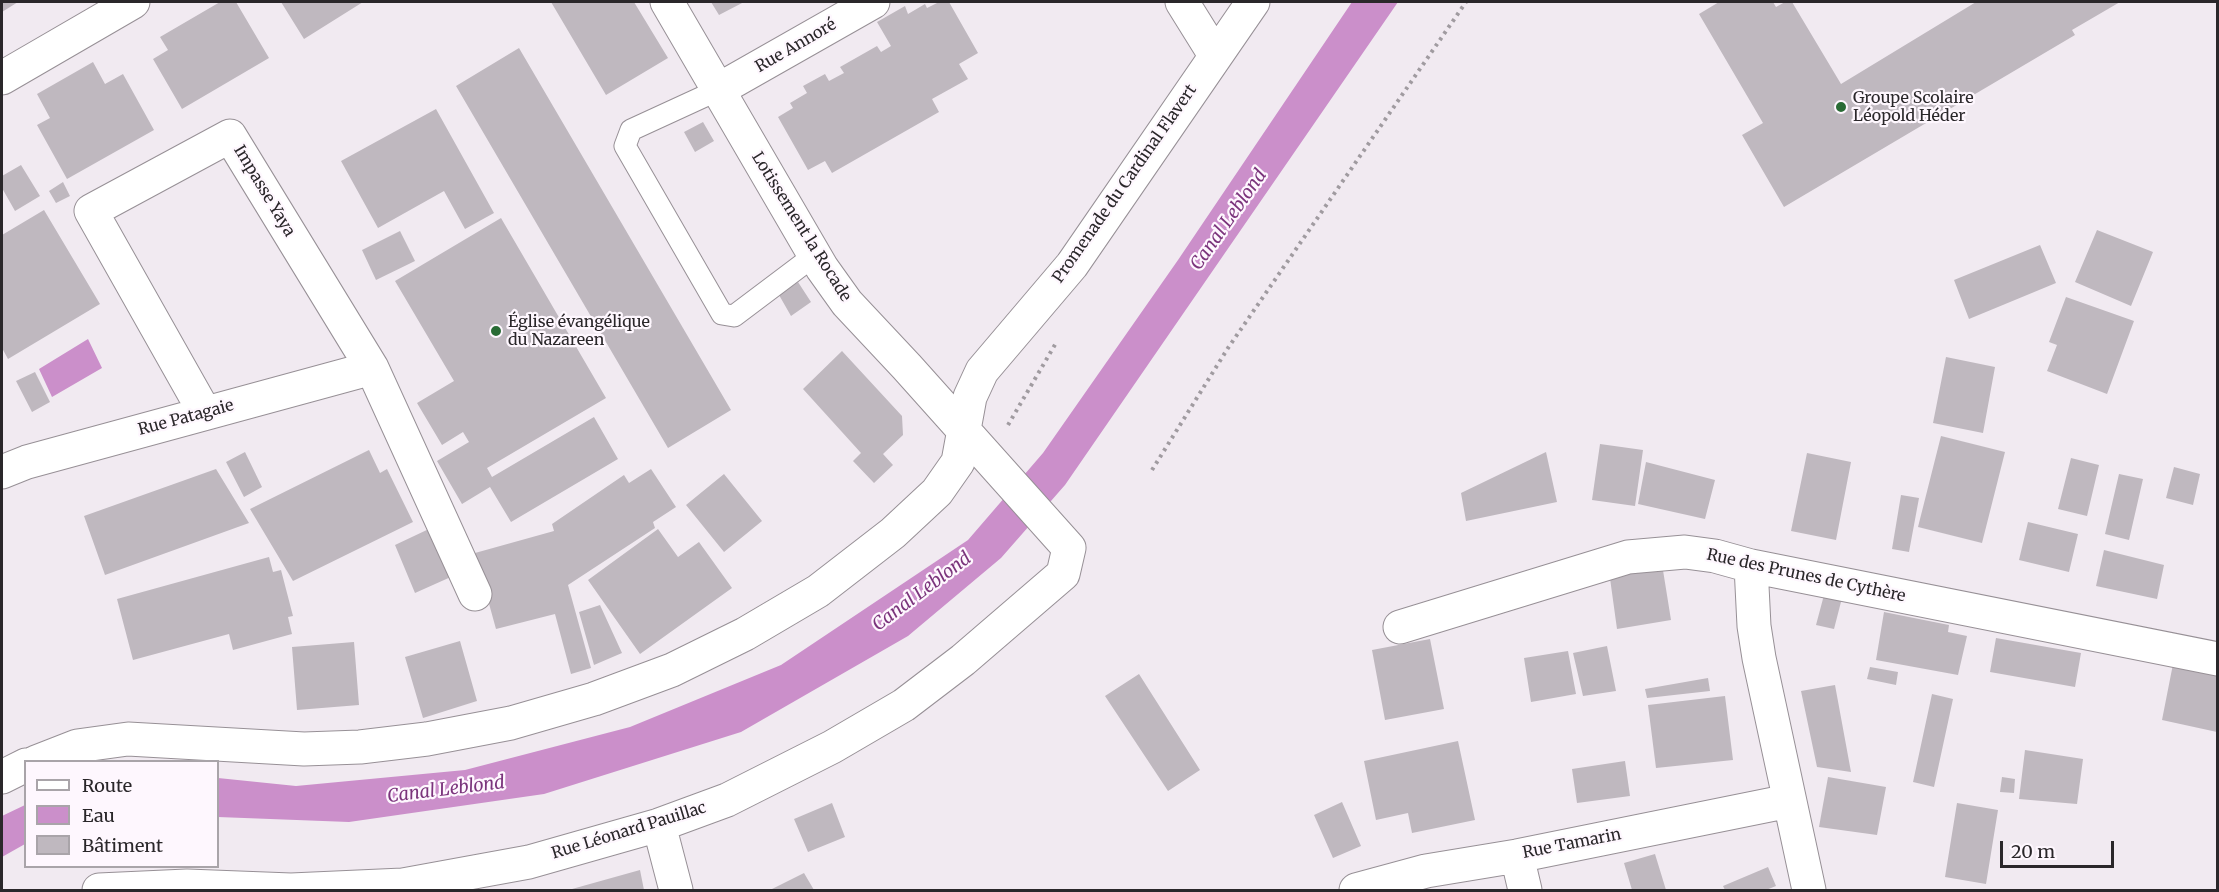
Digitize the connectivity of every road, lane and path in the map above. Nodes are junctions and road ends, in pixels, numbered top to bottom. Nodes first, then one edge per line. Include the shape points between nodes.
1 (133, 2) edge
2 (667, 2) edge
3 (873, 2) edge
4 (1182, 2) edge
5 (1253, 2) edge
6 (1466, 2) edge
7 (1215, 55) junction
8 (2, 78) edge
9 (718, 90) junction
10 (814, 255) junction
11 (372, 368) junction
12 (205, 413) junction
13 (964, 432) junction
14 (1152, 470) dead end
15 (2, 472) edge
16 (1069, 548) joint
17 (1751, 566) junction
18 (475, 594) dead end
19 (1400, 627) dead end
20 (2217, 659) edge
21 (41, 760) edge
22 (24, 766) edge
23 (2, 777) edge
24 (1789, 801) junction
25 (659, 825) junction
26 (1517, 856) junction
27 (99, 891) edge
28 (676, 891) edge
29 (1356, 891) edge
30 (1525, 891) edge
31 (1809, 891) edge

1 - 8 street
2 - 9 street, Lotissement la Rocade
3 - 9 street, Rue Annoré
4 - 7 street
5 - 7 street, Promenade du Cardinal Flavert
6 - 14 path via 1228,348
7 - 13 street, Promenade du Cardinal Flavert via 1072,265 982,371 970,397
9 - 10 street, Lotissement la Rocade
9 - 10 lane via 631,130 625,146 722,314 734,316
10 - 13 street, Lotissement la Rocade via 847,303
11 - 12 street, Rue Patagaie
11 - 12 street, Impasse Yaya via 230,136 91,211
11 - 18 street, Impasse Yaya
12 - 15 street, Rue Patagaie
13 - 16 street, Lotissement la Rocade
13 - 21 street, Promenade du Cardinal Flavert via 958,462 937,492 893,533 818,591 745,634 672,670 594,699 511,723 382,744 304,749 128,739 77,746
16 - 25 street, Rue Léonard Pauillac via 1063,574 904,705 727,800
17 - 19 street, Rue des Prunes de Cythère via 1685,552 1628,557
17 - 20 street, Rue des Prunes de Cythère
17 - 24 street via 1759,658
22 - 23 street
24 - 26 street, Rue Tamarin
24 - 31 street
25 - 27 street, Rue Léonard Pauillac via 529,862 403,885 291,890 187,886
25 - 28 street
26 - 29 street, Rue Tamarin via 1426,872
26 - 30 street

